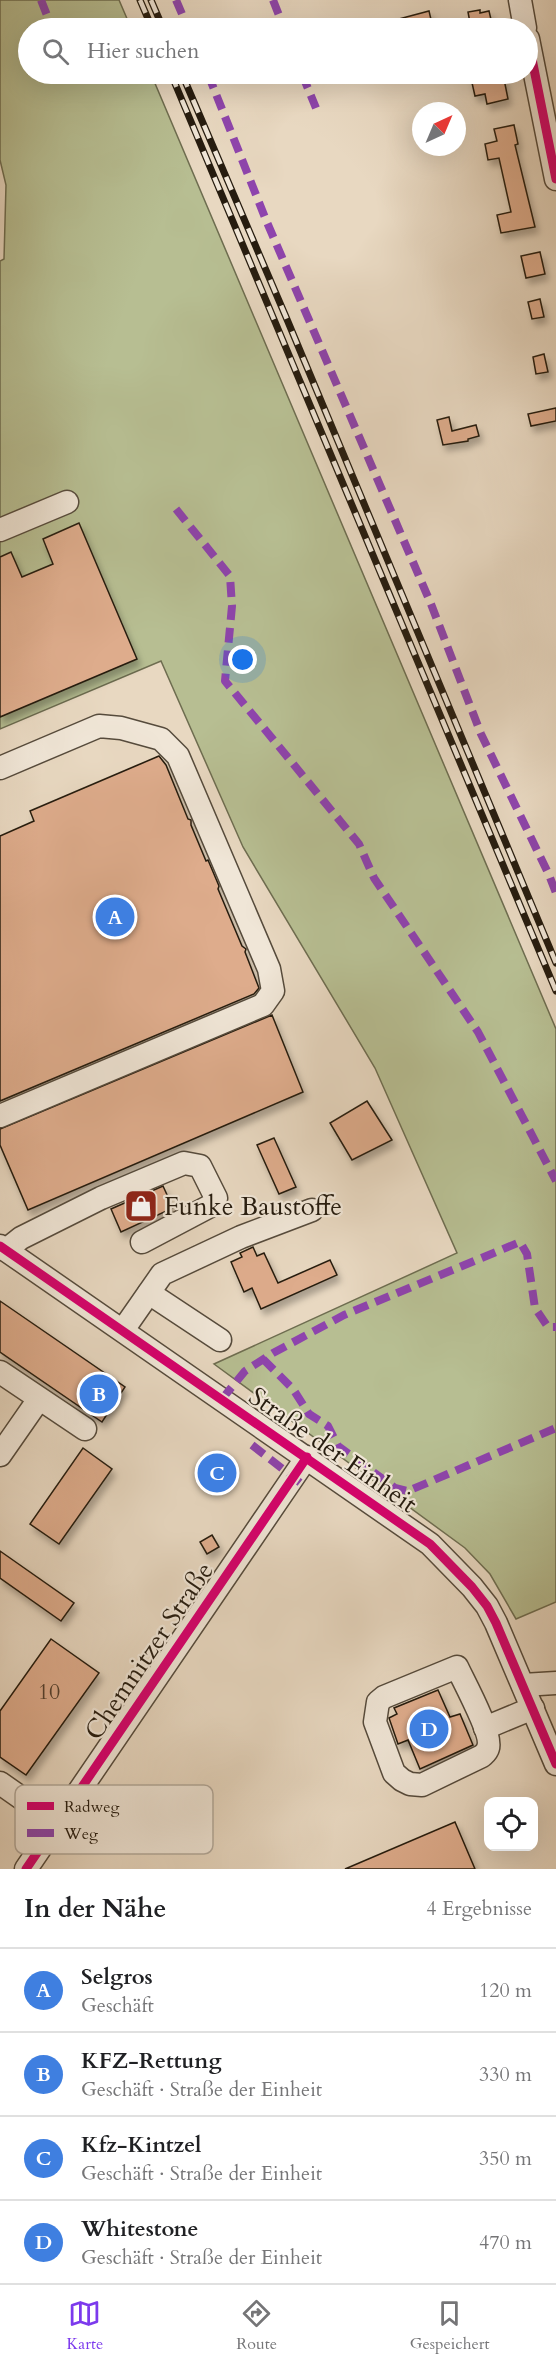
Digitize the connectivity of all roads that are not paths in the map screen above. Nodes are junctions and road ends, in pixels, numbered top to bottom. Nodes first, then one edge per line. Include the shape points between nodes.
1 (520, 0) edge
2 (523, 18) edge
3 (537, 84) edge
4 (556, 178) edge
5 (67, 502) dead end
6 (0, 530) edge
7 (0, 768) edge
8 (0, 1116) edge
9 (312, 1210) dead end
10 (142, 1242) dead end
11 (3, 1248) edge
12 (150, 1293) junction
13 (123, 1330) junction
14 (220, 1340) dead end
15 (0, 1372) edge
16 (39, 1399) junction
17 (85, 1429) dead end
18 (0, 1455) edge
19 (307, 1457) junction
20 (556, 1683) edge
21 (523, 1685) junction
22 (533, 1708) junction
23 (485, 1728) junction
24 (556, 1764) edge
25 (0, 1783) edge
26 (83, 1785) edge
27 (15, 1794) edge
28 (36, 1854) edge
29 (26, 1869) edge

1 - 2 street
3 - 4 street
5 - 6 street
7 - 8 street via 99,726 161,739 178,756 269,969 273,991 263,1005
9 - 12 street via 241,1237 162,1274
10 - 11 street via 214,1204 216,1198 200,1166 184,1163 101,1198
11 - 13 street, Straße der Einheit
12 - 13 street
12 - 14 street
13 - 19 street, Straße der Einheit
15 - 16 street
16 - 17 street
16 - 18 street
19 - 21 street, Straße der Einheit via 451,1563 487,1606
19 - 26 street, Chemnitzer Straße
20 - 21 street
21 - 22 street, Straße der Einheit
22 - 23 street
22 - 24 street, Straße der Einheit
23 - 23 street via 489,1740 482,1756 422,1785 410,1784 394,1773 375,1714 384,1697 457,1667
25 - 27 street
28 - 29 street, Chemnitzer Straße

